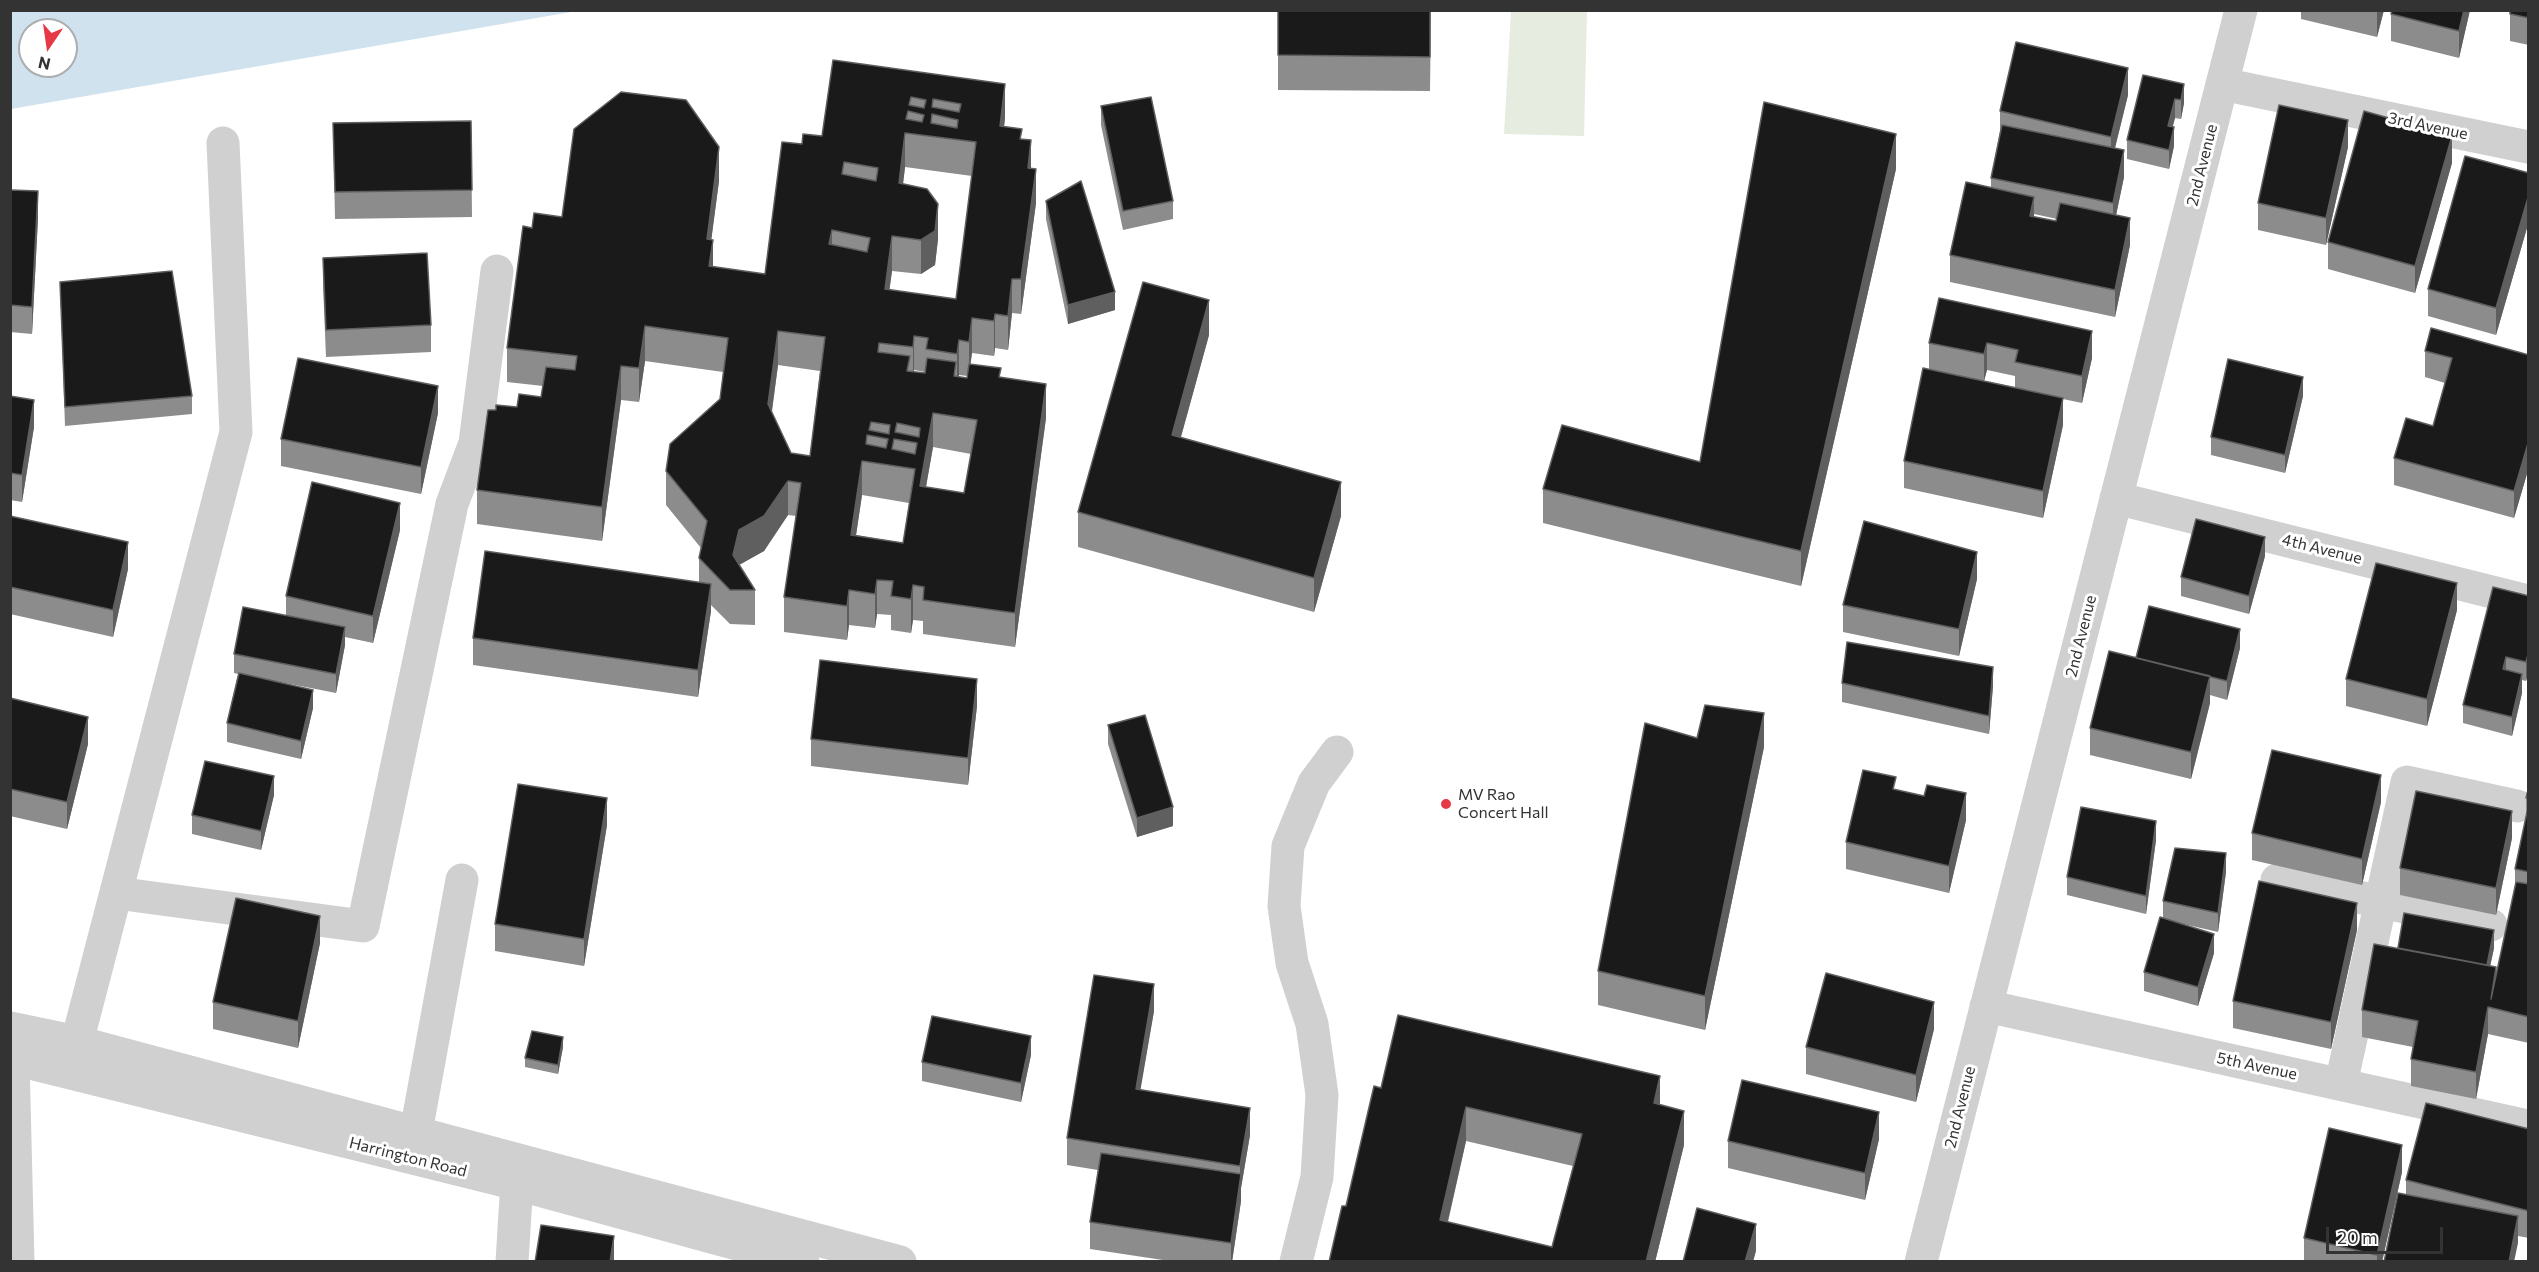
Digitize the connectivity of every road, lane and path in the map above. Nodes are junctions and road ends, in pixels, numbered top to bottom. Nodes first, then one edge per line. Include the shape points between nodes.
1 (2241, 10) edge
2 (2222, 84) junction
3 (223, 143) dead end
4 (2529, 147) edge
5 (497, 271) dead end
6 (2116, 498) junction
7 (2529, 601) edge
8 (1337, 752) dead end
9 (2374, 775) edge
10 (2407, 782) junction
11 (2517, 806) dead end
12 (462, 880) dead end
13 (2277, 880) dead end
14 (116, 893) junction
15 (2381, 902) junction
16 (2491, 925) dead end
17 (1986, 1006) junction
18 (77, 1042) junction
19 (11, 1048) edge
20 (2341, 1084) junction
21 (2529, 1126) edge
22 (416, 1132) junction
23 (518, 1172) junction
24 (1926, 1260) edge
25 (18, 1262) edge
26 (512, 1262) edge
27 (803, 1262) edge
28 (900, 1262) edge
29 (1296, 1262) edge

1 - 2 street, 2nd Avenue
2 - 4 street, 3rd Avenue
2 - 6 street, 2nd Avenue
3 - 14 street via 236,432
5 - 14 street via 475,443 452,504 363,926
6 - 7 street, 4th Avenue
6 - 17 street, 2nd Avenue
8 - 29 street via 1314,783 1288,846 1284,906 1292,963 1312,1024 1322,1095 1317,1177
9 - 10 street
10 - 11 street
10 - 15 street
12 - 22 street
13 - 15 street
14 - 18 street
15 - 16 street
15 - 20 street
17 - 20 street, 5th Avenue
17 - 24 street, 2nd Avenue
18 - 19 street
18 - 22 street
19 - 23 street, Harrington Road
19 - 25 street
20 - 21 street, 5th Avenue
22 - 23 street
23 - 26 street
23 - 27 street, Harrington Road
23 - 28 street

